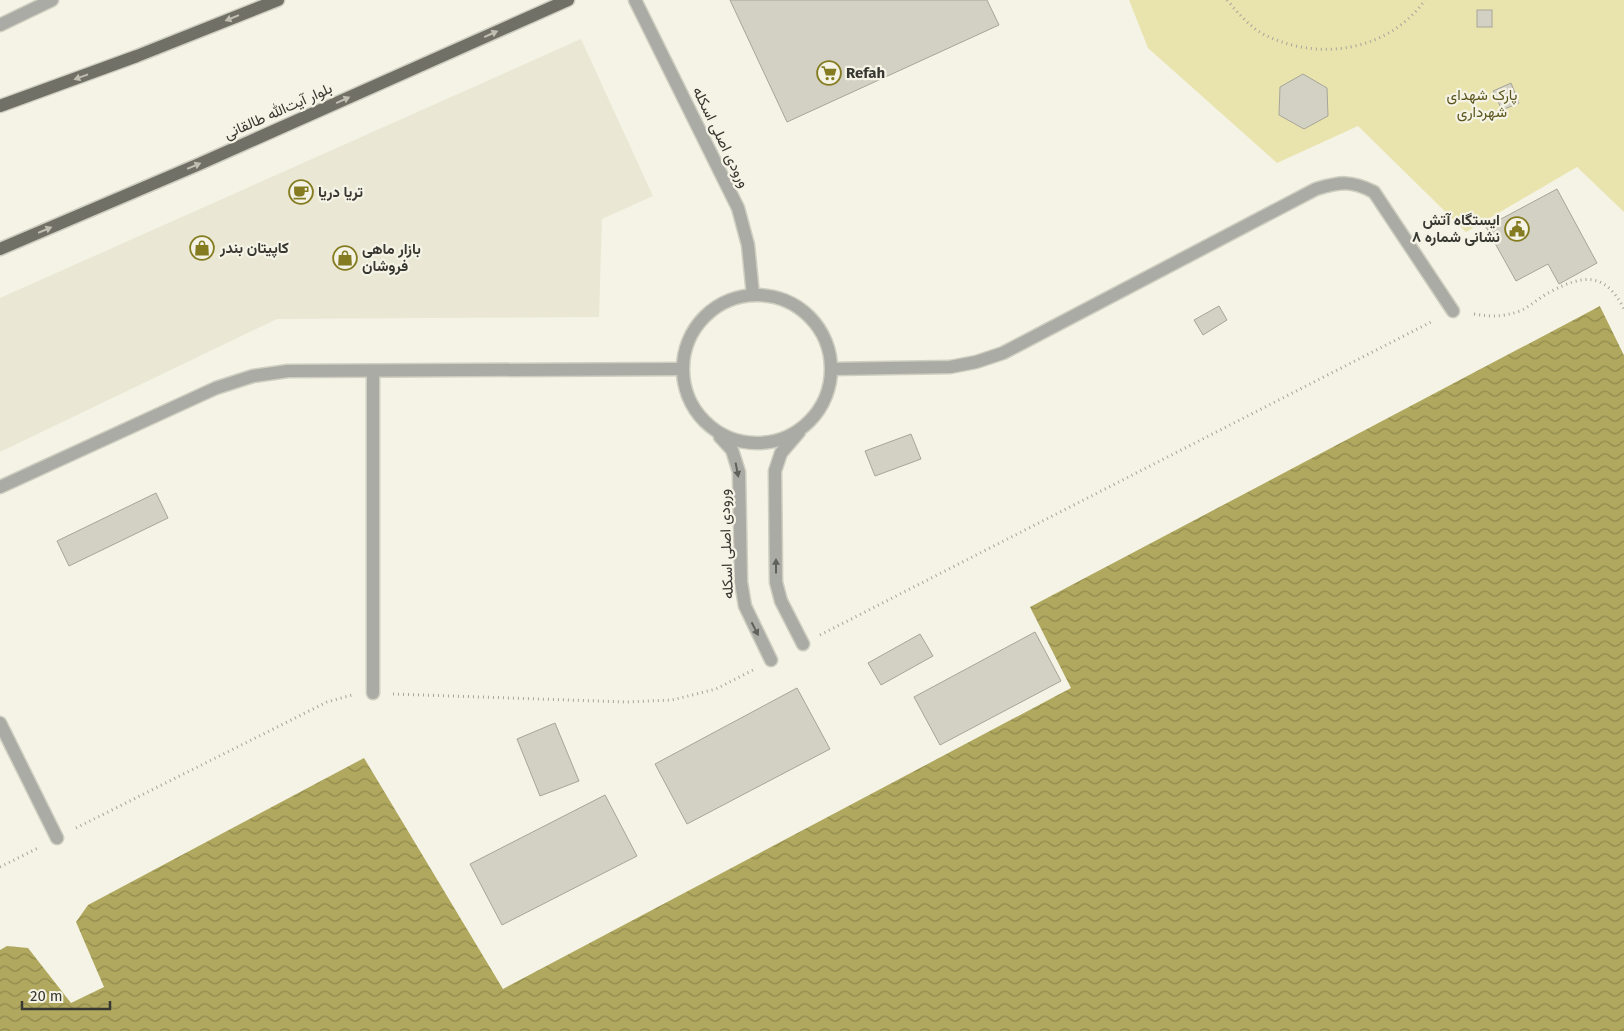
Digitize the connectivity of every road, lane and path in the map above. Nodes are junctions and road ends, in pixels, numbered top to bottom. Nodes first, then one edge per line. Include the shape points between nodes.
1 (52, 0) edge
2 (278, 0) edge
3 (568, 0) edge
4 (635, 0) edge
5 (1227, 0) edge
6 (1425, 0) edge
7 (36, 4) edge
8 (0, 25) edge
9 (0, 106) edge
10 (0, 249) edge
11 (753, 296) junction
12 (1624, 309) edge
13 (1453, 310) junction
14 (682, 369) junction
15 (832, 369) junction
16 (373, 371) junction
17 (713, 429) junction
18 (801, 429) junction
19 (0, 487) edge
20 (803, 644) joint
21 (772, 660) joint
22 (373, 693) junction
23 (0, 723) edge
24 (57, 838) junction
25 (0, 867) edge

1 - 7 street
2 -> 9 main road
10 -> 3 main road, بلوار آیت‌الله طالقانی
4 - 11 street, ورودی اصلی اسکله via 738,208 748,245
5 - 6 path via 1262,33 1294,46 1336,50 1361,46 1385,35 1406,21
7 - 8 street
11 - 14 street via 720,304 700,321 686,343
11 - 15 street via 770,296 794,304 814,321 827,343
12 - 13 path via 1610,287 1595,280 1575,281 1521,310 1494,317
13 - 15 street via 1374,192 1359,184 1336,183 1316,189 1003,353 950,367
13 - 20 path
14 - 16 street
14 - 17 street via 686,392 696,413
15 - 18 street via 829,392 818,413
16 - 19 street via 288,371 253,376 216,388
16 - 22 street
17 - 18 street via 734,440 757,444 780,440
17 -> 21 street, ورودی اصلی اسکله via 732,450 739,472 741,582 745,606
20 -> 18 street via 780,601 776,582 775,471 781,453
21 - 22 path via 716,689 672,700 627,702
22 - 24 path via 327,702
23 - 24 street
24 - 25 path

